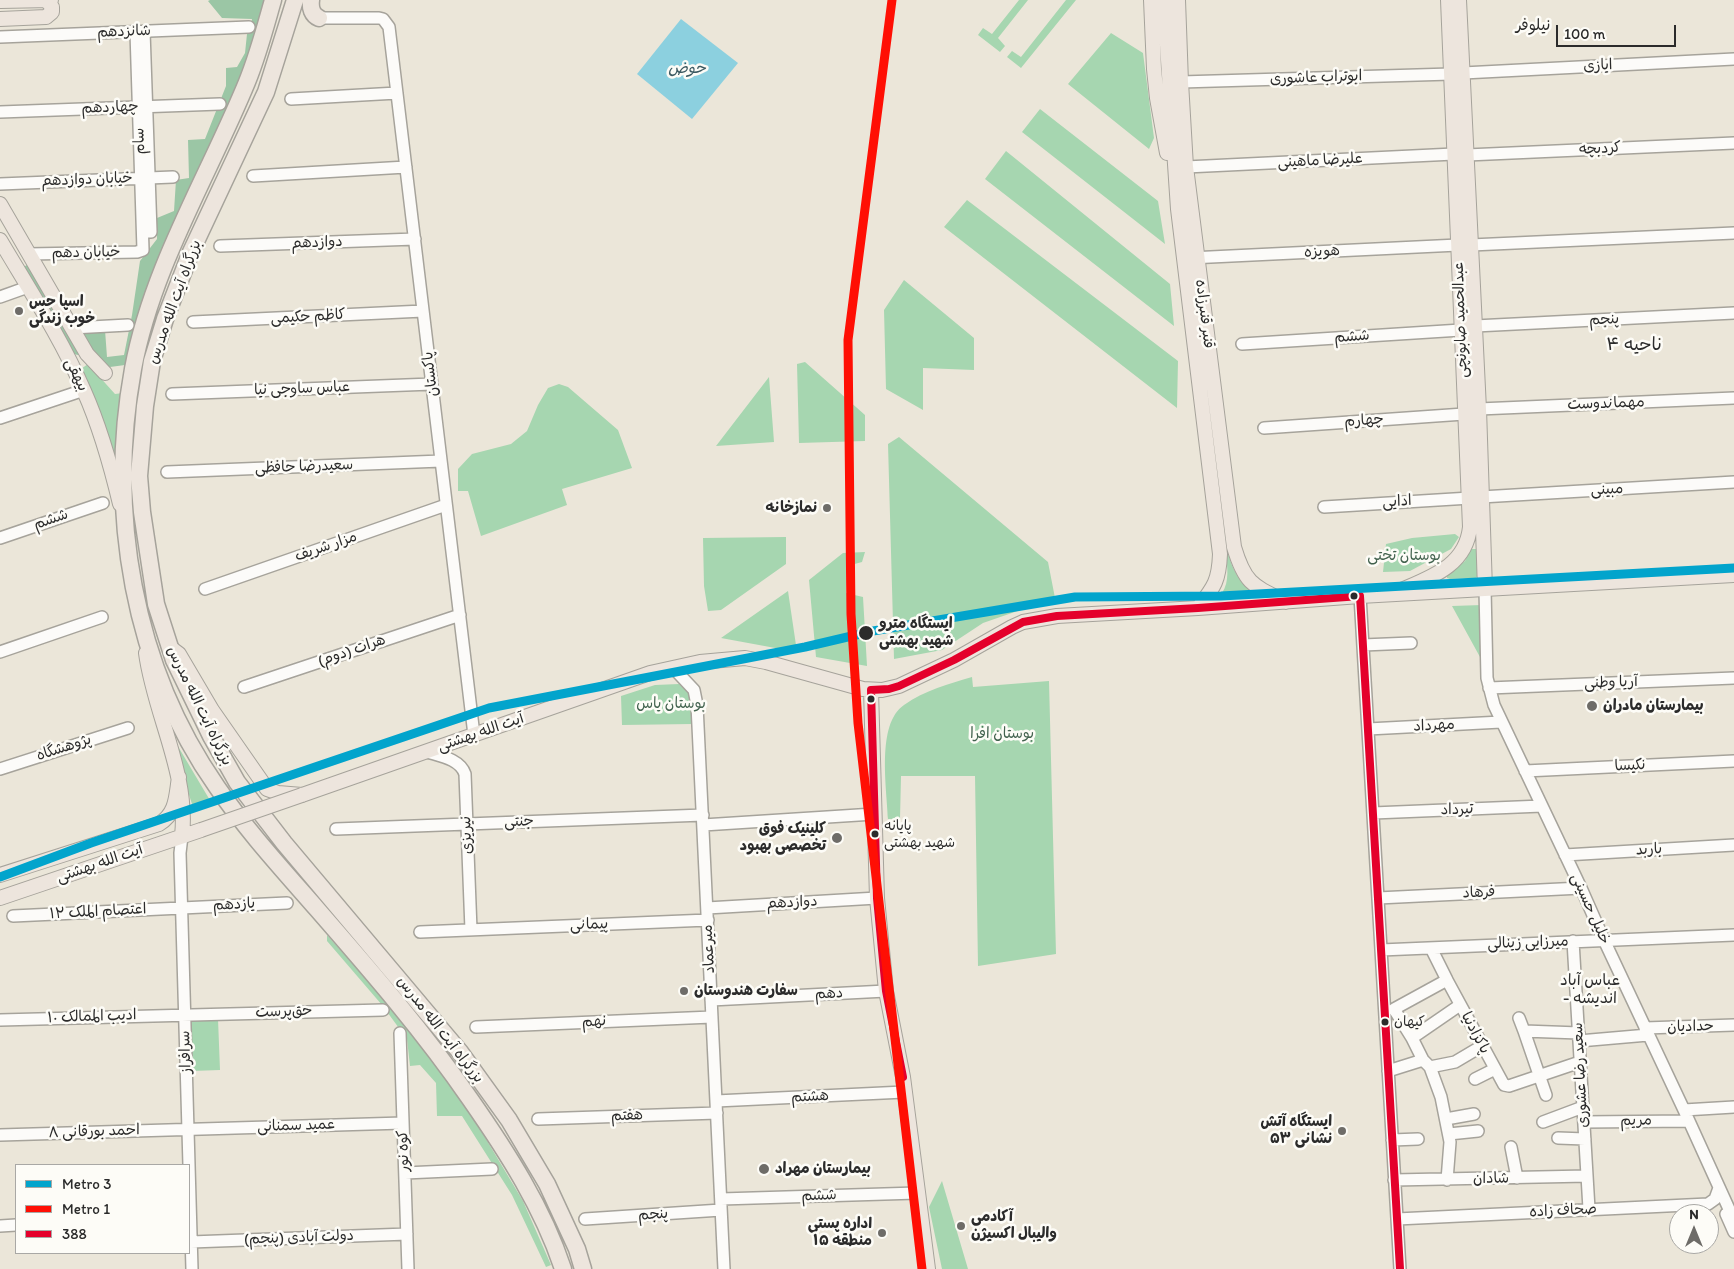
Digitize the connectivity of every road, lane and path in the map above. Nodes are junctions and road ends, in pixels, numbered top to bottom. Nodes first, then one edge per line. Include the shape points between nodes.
1 (46, 0) edge
2 (51, 0) edge
3 (273, 0) edge
4 (295, 0) edge
5 (311, 0) edge
6 (1151, 0) edge
7 (1164, 0) edge
8 (1178, 0) edge
9 (1448, 0) edge
10 (1459, 0) edge
11 (0, 1) edge
12 (319, 18) joint
13 (0, 19) edge
14 (249, 27) dead end
15 (140, 31) junction
16 (0, 37) edge
17 (1734, 59) edge
18 (1457, 73) junction
19 (1181, 82) junction
20 (397, 93) junction
21 (291, 99) dead end
22 (220, 104) dead end
23 (143, 107) junction
24 (0, 112) edge
25 (1734, 143) edge
26 (1460, 155) junction
27 (406, 167) junction
28 (1186, 167) junction
29 (173, 176) dead end
30 (253, 176) dead end
31 (145, 178) junction
32 (0, 184) edge
33 (0, 204) edge
34 (1178, 209) junction
35 (1734, 233) edge
36 (0, 240) edge
37 (414, 240) junction
38 (1464, 245) junction
39 (220, 246) dead end
40 (29, 254) junction
41 (1191, 258) junction
42 (13, 262) junction
43 (28, 288) junction
44 (0, 297) edge
45 (423, 311) junction
46 (1734, 313) edge
47 (193, 322) dead end
48 (128, 325) dead end
49 (72, 328) junction
50 (1468, 328) junction
51 (1242, 344) dead end
52 (87, 354) junction
53 (70, 361) junction
54 (105, 373) dead end
55 (432, 384) junction
56 (84, 390) junction
57 (172, 394) dead end
58 (1734, 398) edge
59 (1478, 409) junction
60 (1464, 414) junction
61 (0, 418) edge
62 (1264, 428) dead end
63 (441, 461) junction
64 (167, 472) dead end
65 (1734, 482) edge
66 (1475, 497) junction
67 (103, 503) dead end
68 (446, 505) junction
69 (1324, 507) dead end
70 (125, 522) junction
71 (0, 538) edge
72 (1734, 575) edge
73 (205, 589) dead end
74 (1485, 589) junction
75 (1389, 595) junction
76 (1360, 596) junction
77 (1287, 602) junction
78 (1198, 608) junction
79 (460, 615) junction
80 (102, 617) dead end
81 (144, 632) junction
82 (1411, 643) dead end
83 (1363, 645) junction
84 (169, 646) junction
85 (0, 652) edge
86 (675, 667) junction
87 (1734, 678) edge
88 (244, 687) dead end
89 (1489, 688) junction
90 (871, 690) junction
91 (1501, 722) junction
92 (128, 728) dead end
93 (1368, 729) junction
94 (474, 735) junction
95 (432, 754) junction
96 (1734, 761) edge
97 (0, 768) edge
98 (1526, 771) junction
99 (178, 777) junction
100 (302, 795) junction
101 (1542, 806) junction
102 (1373, 813) junction
103 (874, 814) junction
104 (703, 820) junction
105 (467, 824) junction
106 (336, 829) dead end
107 (182, 836) junction
108 (1734, 845) edge
109 (91, 846) junction
110 (1565, 855) junction
111 (120, 857) junction
112 (30, 866) junction
113 (0, 875) edge
114 (1581, 888) junction
115 (21, 891) junction
116 (0, 898) edge
117 (877, 898) junction
118 (1378, 898) junction
119 (287, 903) dead end
120 (182, 908) junction
121 (707, 908) junction
122 (13, 916) dead end
123 (708, 920) junction
124 (471, 930) junction
125 (420, 932) dead end
126 (1734, 935) edge
127 (1604, 940) junction
128 (1573, 941) junction
129 (1431, 948) junction
130 (1381, 950) junction
131 (1447, 980) junction
132 (886, 991) junction
133 (711, 1000) junction
134 (1460, 1005) junction
135 (383, 1010) dead end
136 (185, 1015) junction
137 (712, 1017) junction
138 (1519, 1018) dead end
139 (0, 1020) edge
140 (1734, 1025) edge
141 (476, 1027) dead end
142 (1524, 1031) junction
143 (1647, 1032) junction
144 (400, 1033) dead end
145 (1579, 1037) junction
146 (1412, 1038) junction
147 (1482, 1046) junction
148 (1580, 1062) junction
149 (1427, 1064) junction
150 (1495, 1070) junction
151 (1388, 1071) junction
152 (1539, 1076) junction
153 (1475, 1078) dead end
154 (904, 1092) junction
155 (1546, 1095) dead end
156 (716, 1101) junction
157 (1583, 1107) junction
158 (1734, 1107) edge
159 (1684, 1110) junction
160 (717, 1113) junction
161 (1474, 1114) dead end
162 (538, 1119) dead end
163 (1446, 1119) junction
164 (1689, 1121) junction
165 (1543, 1122) dead end
166 (1584, 1122) junction
167 (403, 1123) junction
168 (188, 1129) junction
169 (1478, 1132) dead end
170 (1449, 1134) junction
171 (0, 1135) edge
172 (1558, 1138) dead end
173 (1418, 1139) dead end
174 (1585, 1139) junction
175 (1392, 1140) junction
176 (1511, 1146) dead end
177 (189, 1164) edge
178 (492, 1169) dead end
179 (405, 1173) junction
180 (1587, 1176) junction
181 (1517, 1178) junction
182 (1394, 1180) junction
183 (1447, 1180) junction
184 (1725, 1192) edge
185 (917, 1193) junction
186 (1708, 1204) edge
187 (721, 1205) junction
188 (1669, 1206) edge
189 (1719, 1206) edge
190 (1589, 1209) junction
191 (585, 1219) dead end
192 (1397, 1219) junction
193 (1734, 1220) edge
194 (190, 1222) edge
195 (15, 1225) edge
196 (0, 1226) edge
197 (1734, 1232) edge
198 (406, 1234) junction
199 (192, 1242) junction
200 (192, 1269) edge
201 (408, 1269) edge
202 (563, 1269) edge
203 (584, 1269) edge
204 (724, 1269) edge
205 (928, 1269) edge
206 (1400, 1269) edge

1 - 2 main road
1 - 11 main road
1 - 13 main road via 52,12 46,17
3 - 70 highway, بزرگراه آیت الله مدرس via 247,82 165,264 144,322 133,369 126,425 122,478
4 - 84 highway, بزرگراه آیت الله مدرس via 266,92 180,278 150,374 141,442 140,495 156,604
5 - 12 highway via 311,11
6 - 34 main road via 1157,98
7 - 34 main road, قنبر قنبرزاده
8 - 19 main road, قنبر قنبرزاده
9 - 18 main road, عبدالحمید صابونچی
10 - 18 main road, عبدالحمید صابونچی
12 - 20 street, پاکستان via 383,19 389,27
14 - 15 street, شانزدهم
15 - 16 street, شانزدهم
15 - 23 street
17 - 18 street, ایازی
18 - 19 street, ابوتراب عاشوری
18 - 26 main road, عبدالحمید صابونچی
19 - 28 main road, قنبر قنبرزاده
20 - 21 street
20 - 27 street, پاکستان
22 - 23 street, چهاردهم
23 - 24 street, چهاردهم
23 - 31 street
25 - 26 street, کردبچه
26 - 28 street, علیرضا ماهینی
26 - 38 main road, عبدالحمید صابونچی
27 - 30 street
27 - 37 street, پاکستان
28 - 41 main road, قنبر قنبرزاده
29 - 31 street, خیابان دوازدهم
31 - 32 street, خیابان دوازدهم
31 - 40 street, خیابان دهم via 147,232 143,250
33 - 40 main road, بیهقی
34 - 41 main road, قنبر قنبرزاده
35 - 38 street, هویزه
36 - 42 main road, بیهقی
37 - 39 street, دوازدهم
37 - 45 street, پاکستان
38 - 41 street, هویزه
38 - 50 main road, عبدالحمید صابونچی
40 - 42 main road
40 - 49 main road, بیهقی
41 - 77 main road, قنبر قنبرزاده via 1234,547 1240,567 1251,583
41 - 78 main road, قنبر قنبرزاده via 1220,554 1215,587
42 - 43 main road, بیهقی
43 - 44 street
43 - 53 main road, بیهقی
45 - 47 street, کاظم حکیمی
45 - 55 street, پاکستان
46 - 50 street, پنجم
48 - 49 street
49 - 52 main road, بیهقی
50 - 51 street, ششم
50 - 59 main road, عبدالحمید صابونچی
50 - 60 main road, عبدالحمید صابونچی
52 - 53 main road via 79,363
52 - 54 main road, بیهقی
53 - 56 main road, بیهقی
55 - 57 street, عباس ساوجی نیا
55 - 63 street, پاکستان
56 - 61 street
56 - 70 main road, بیهقی via 103,441
58 - 59 street, مهماندوست
59 - 66 main road, عبدالحمید صابونچی
60 - 62 street, چهارم
60 - 66 main road, عبدالحمید صابونچی
63 - 64 street, سعیدرضا حافظی
63 - 68 street, پاکستان
65 - 66 street, مبینی
66 - 69 street, ادایی
66 - 74 main road, عبدالحمید صابونچی
66 - 75 main road, عبدالحمید صابونچی via 1469,538 1460,556 1437,573
67 - 71 street, ششم
68 - 73 street, مزار شریف
68 - 79 street, پاکستان
70 - 81 highway, بزرگراه آیت الله مدرس via 129,563
72 - 74 main road, آیت الله بهشتی
74 - 75 main road, آیت الله بهشتی
74 - 89 street, خلیل حسینی
75 - 76 main road, آیت الله بهشتی
76 - 77 main road, آیت الله بهشتی
76 - 83 street
77 - 78 main road, آیت الله بهشتی
78 - 90 main road, آیت الله بهشتی via 1057,616 1029,621 898,686
79 - 88 street, هرات (دوم)
79 - 94 street, پاکستان
80 - 85 street
81 - 99 main road via 148,668
81 - 202 highway, بزرگراه آیت الله مدرس via 174,712 199,761 267,852 390,993 444,1062 531,1194
82 - 83 street
83 - 93 street
84 - 100 main road via 179,654 212,710 267,789
84 - 203 highway, بزرگراه آیت الله مدرس via 210,736 237,782 284,843 460,1052 509,1120 547,1184
86 - 90 main road, آیت الله بهشتی via 744,658
86 - 94 main road, آیت الله بهشتی
86 - 104 street, میرعماد via 696,693
87 - 89 street, آریا وطنی
89 - 91 street, خلیل حسینی
90 - 103 main road
91 - 93 street, مهرداد
91 - 98 street, خلیل حسینی
92 - 97 street, پژوهشگاه
93 - 102 street
94 - 95 main road, آیت الله بهشتی
95 - 100 main road, آیت الله بهشتی
95 - 105 street, نیریزی via 455,762 464,770
96 - 98 street, نکیسا
98 - 101 street, خلیل حسینی
99 - 107 main road via 184,816
99 - 109 main road via 175,800 167,819
100 - 107 main road, آیت الله بهشتی, bridge
101 - 102 street, تیرداد
101 - 110 street, خلیل حسینی
102 - 118 street
103 - 104 street
103 - 117 main road
104 - 105 street, جنتی
104 - 121 street, میرعماد
105 - 106 street, جنتی
105 - 124 street, نیریزی
107 - 111 main road, آیت الله بهشتی
107 - 120 street, سرافراز
108 - 110 street, باربد
109 - 111 main road
109 - 112 main road
110 - 114 street, خلیل حسینی
111 - 115 main road, آیت الله بهشتی
112 - 113 main road
112 - 115 main road
114 - 118 street, فرهاد
114 - 127 street, خلیل حسینی
115 - 116 main road, آیت الله بهشتی
117 - 121 street, دوازدهم
117 - 132 main road
118 - 130 street
119 - 120 street, یازدهم
120 - 122 street, اعتصام الملک ۱۲
120 - 136 street, سرافراز
121 - 123 street, میرعماد
123 - 124 street, پیمانی
123 - 133 street, میرعماد
124 - 125 street
126 - 127 street, میرزایی زینالی
127 - 128 street, میرزایی زینالی
127 - 143 street, خلیل حسینی
128 - 129 street, میرزایی زینالی
128 - 145 street, سعید رضا عشوری
129 - 130 street, میرزایی زینالی
129 - 131 street, پاکزادنیا
130 - 151 street
131 - 134 street, پاکزادنیا
131 - 146 street via 1394,1009
132 - 133 street, دهم
132 - 154 main road
133 - 137 street, میرعماد
134 - 146 street
134 - 147 street, پاکزادنیا
135 - 136 street, حق‌پرست
136 - 139 street, ادیب الممالک ۱۰
136 - 168 street, سرافراز
137 - 141 street, نهم
137 - 156 street, میرعماد
138 - 142 street
140 - 143 street, حدادیان
142 - 145 street
142 - 152 street
143 - 145 street, حدادیان
143 - 159 street, خلیل حسینی
144 - 167 street, کوه نور
145 - 148 street, سعید رضا عشوری
146 - 149 street
147 - 149 street via 1455,1062
147 - 150 street, پاکزادنیا
148 - 152 street
148 - 157 street, سعید رضا عشوری
149 - 151 street
149 - 163 street
150 - 152 street, پاکزادنیا via 1506,1086
150 - 153 street
151 - 175 street
152 - 155 street
154 - 156 street, هشتم
154 - 185 main road
156 - 160 street, میرعماد
157 - 165 street
157 - 166 street, سعید رضا عشوری
158 - 159 street
159 - 164 street, خلیل حسینی
160 - 162 street, هفتم
160 - 187 street, میرعماد
161 - 163 street
163 - 170 street
164 - 166 street, مریم
164 - 184 street, خلیل حسینی
166 - 174 street, سعید رضا عشوری
167 - 168 street, عمید سمنانی
167 - 179 street, کوه نور
168 - 171 street, احمد بورقانی ۸
168 - 177 street, سرافراز
169 - 170 street
170 - 183 street
172 - 174 street
173 - 175 street
174 - 180 street, سعید رضا عشوری
175 - 182 street
176 - 181 street
178 - 179 street
179 - 198 street, کوه نور
180 - 181 street, شادان
180 - 190 street, سعید رضا عشوری
181 - 183 street, شادان
182 - 183 street, شادان
182 - 192 street
184 - 186 street
184 - 193 street, خلیل حسینی
185 - 187 street, ششم
185 - 205 main road
187 - 191 street, پنجم
187 - 204 street, میرعماد
188 - 190 street, صحاف زاده
189 - 197 street via 1725,1211
190 - 192 street, صحاف زاده
192 - 206 street
194 - 199 street, سرافراز
195 - 196 street
198 - 199 street, دولت آبادی (پنجم)
198 - 201 street, کوه نور
199 - 200 street, سرافراز

